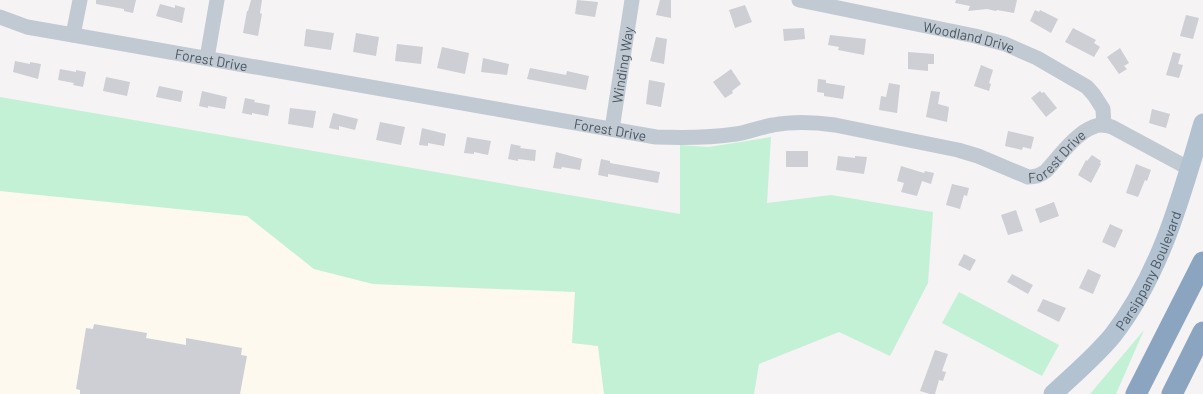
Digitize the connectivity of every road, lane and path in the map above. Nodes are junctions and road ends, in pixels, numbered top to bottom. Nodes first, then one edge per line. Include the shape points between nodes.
1 (80, 0) edge
2 (217, 0) edge
3 (632, 0) edge
4 (799, 0) edge
5 (0, 18) edge
6 (73, 35) junction
7 (207, 58) junction
8 (1203, 123) edge
9 (1104, 125) junction
10 (612, 129) junction
11 (1190, 169) junction
12 (1203, 262) edge
13 (1203, 332) edge
14 (1053, 394) edge
15 (1136, 394) edge
16 (1172, 394) edge

1 - 6 street
2 - 7 street
3 - 10 street, Winding Way
4 - 9 street, Woodland Drive via 1004,44 1037,58 1086,87 1103,109
5 - 6 street, Forest Drive via 26,27
6 - 7 street, Forest Drive
7 - 10 street, Forest Drive
8 - 11 main road, Parsippany Boulevard
9 - 10 street, Forest Drive via 1092,126 1082,133 1046,171 1034,178 958,150 814,122 774,125 737,134 683,138
9 - 11 street, Forest Drive
11 - 14 main road, Parsippany Boulevard via 1166,240 1138,299 1112,337
12 - 15 highway
13 - 16 highway

